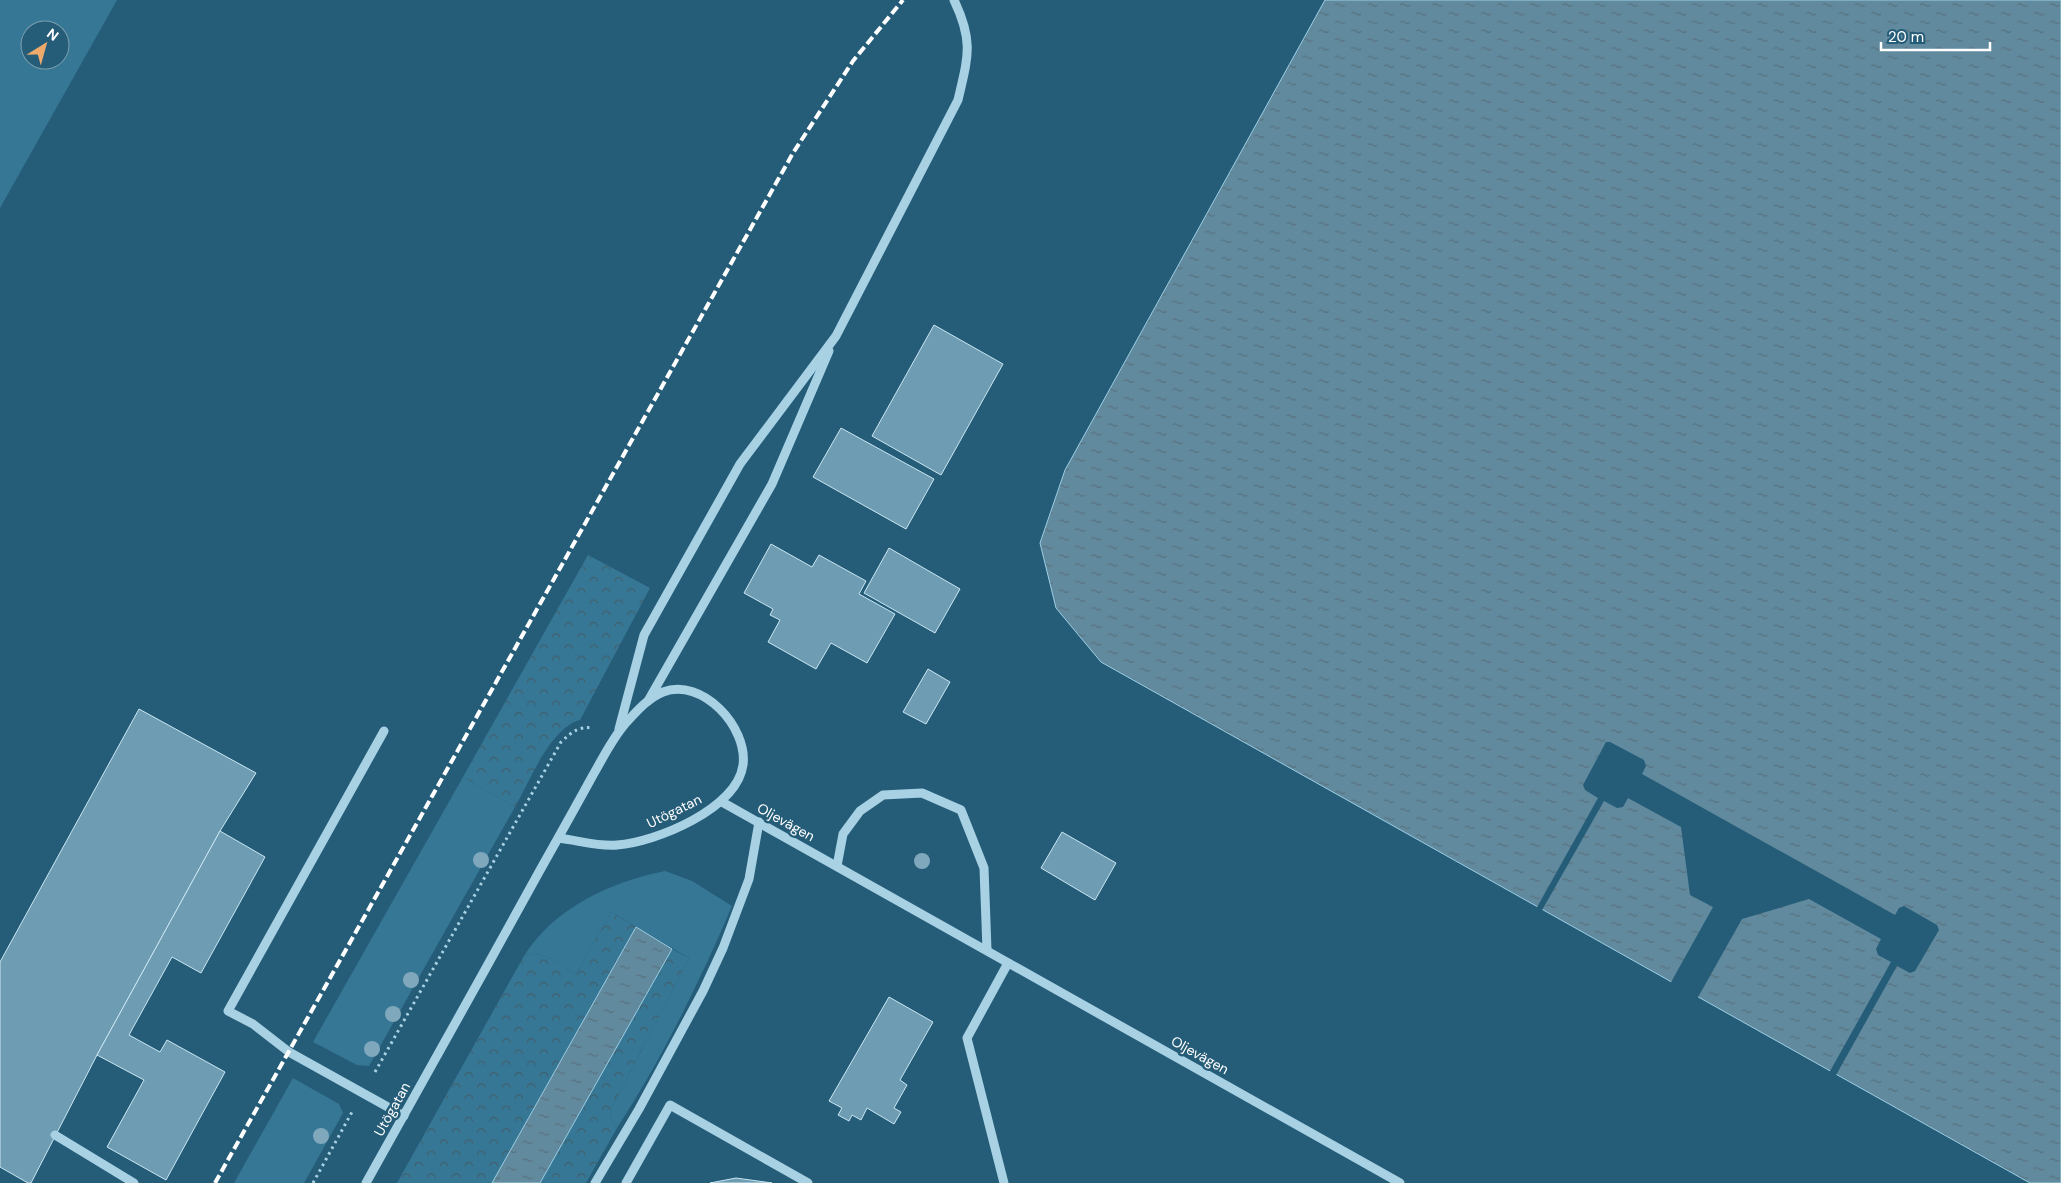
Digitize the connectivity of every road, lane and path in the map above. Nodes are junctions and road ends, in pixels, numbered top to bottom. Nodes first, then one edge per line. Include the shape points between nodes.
1 (954, 0) edge
2 (836, 336) junction
3 (648, 701) junction
4 (384, 731) dead end
5 (619, 731) junction
6 (722, 802) junction
7 (759, 822) junction
8 (558, 838) junction
9 (837, 866) junction
10 (987, 950) junction
11 (1008, 963) junction
12 (363, 1093) junction
13 (404, 1116) junction
14 (56, 1135) dead end
15 (134, 1183) edge
16 (313, 1183) edge
17 (366, 1183) edge
18 (595, 1183) edge
19 (626, 1183) edge
20 (808, 1183) edge
21 (1004, 1183) edge
22 (1400, 1183) edge

1 - 2 street via 965,24 968,57 958,100
2 - 3 street via 772,484
2 - 5 street via 740,464 644,635
3 - 5 street, Utögatan
3 - 6 street, Utögatan via 663,692 678,689 708,700 731,722 740,740 743,768
4 - 12 street via 228,1011 253,1024 289,1052
5 - 8 street, Utögatan
5 - 12 path via 584,727 574,730 561,742
6 - 7 street, Oljevägen
6 - 8 street, Utögatan via 703,815 648,839 616,845
7 - 9 street, Oljevägen
7 - 18 street via 749,879 723,948 639,1109
8 - 13 street, Utögatan
9 - 10 street, Oljevägen
9 - 10 street via 843,834 860,811 883,795 922,793 961,810 984,868
10 - 11 street, Oljevägen
11 - 21 street via 968,1038
11 - 22 street, Oljevägen
12 - 13 street
12 - 16 path
13 - 17 street, Utögatan
14 - 15 street
19 - 20 street via 670,1105

